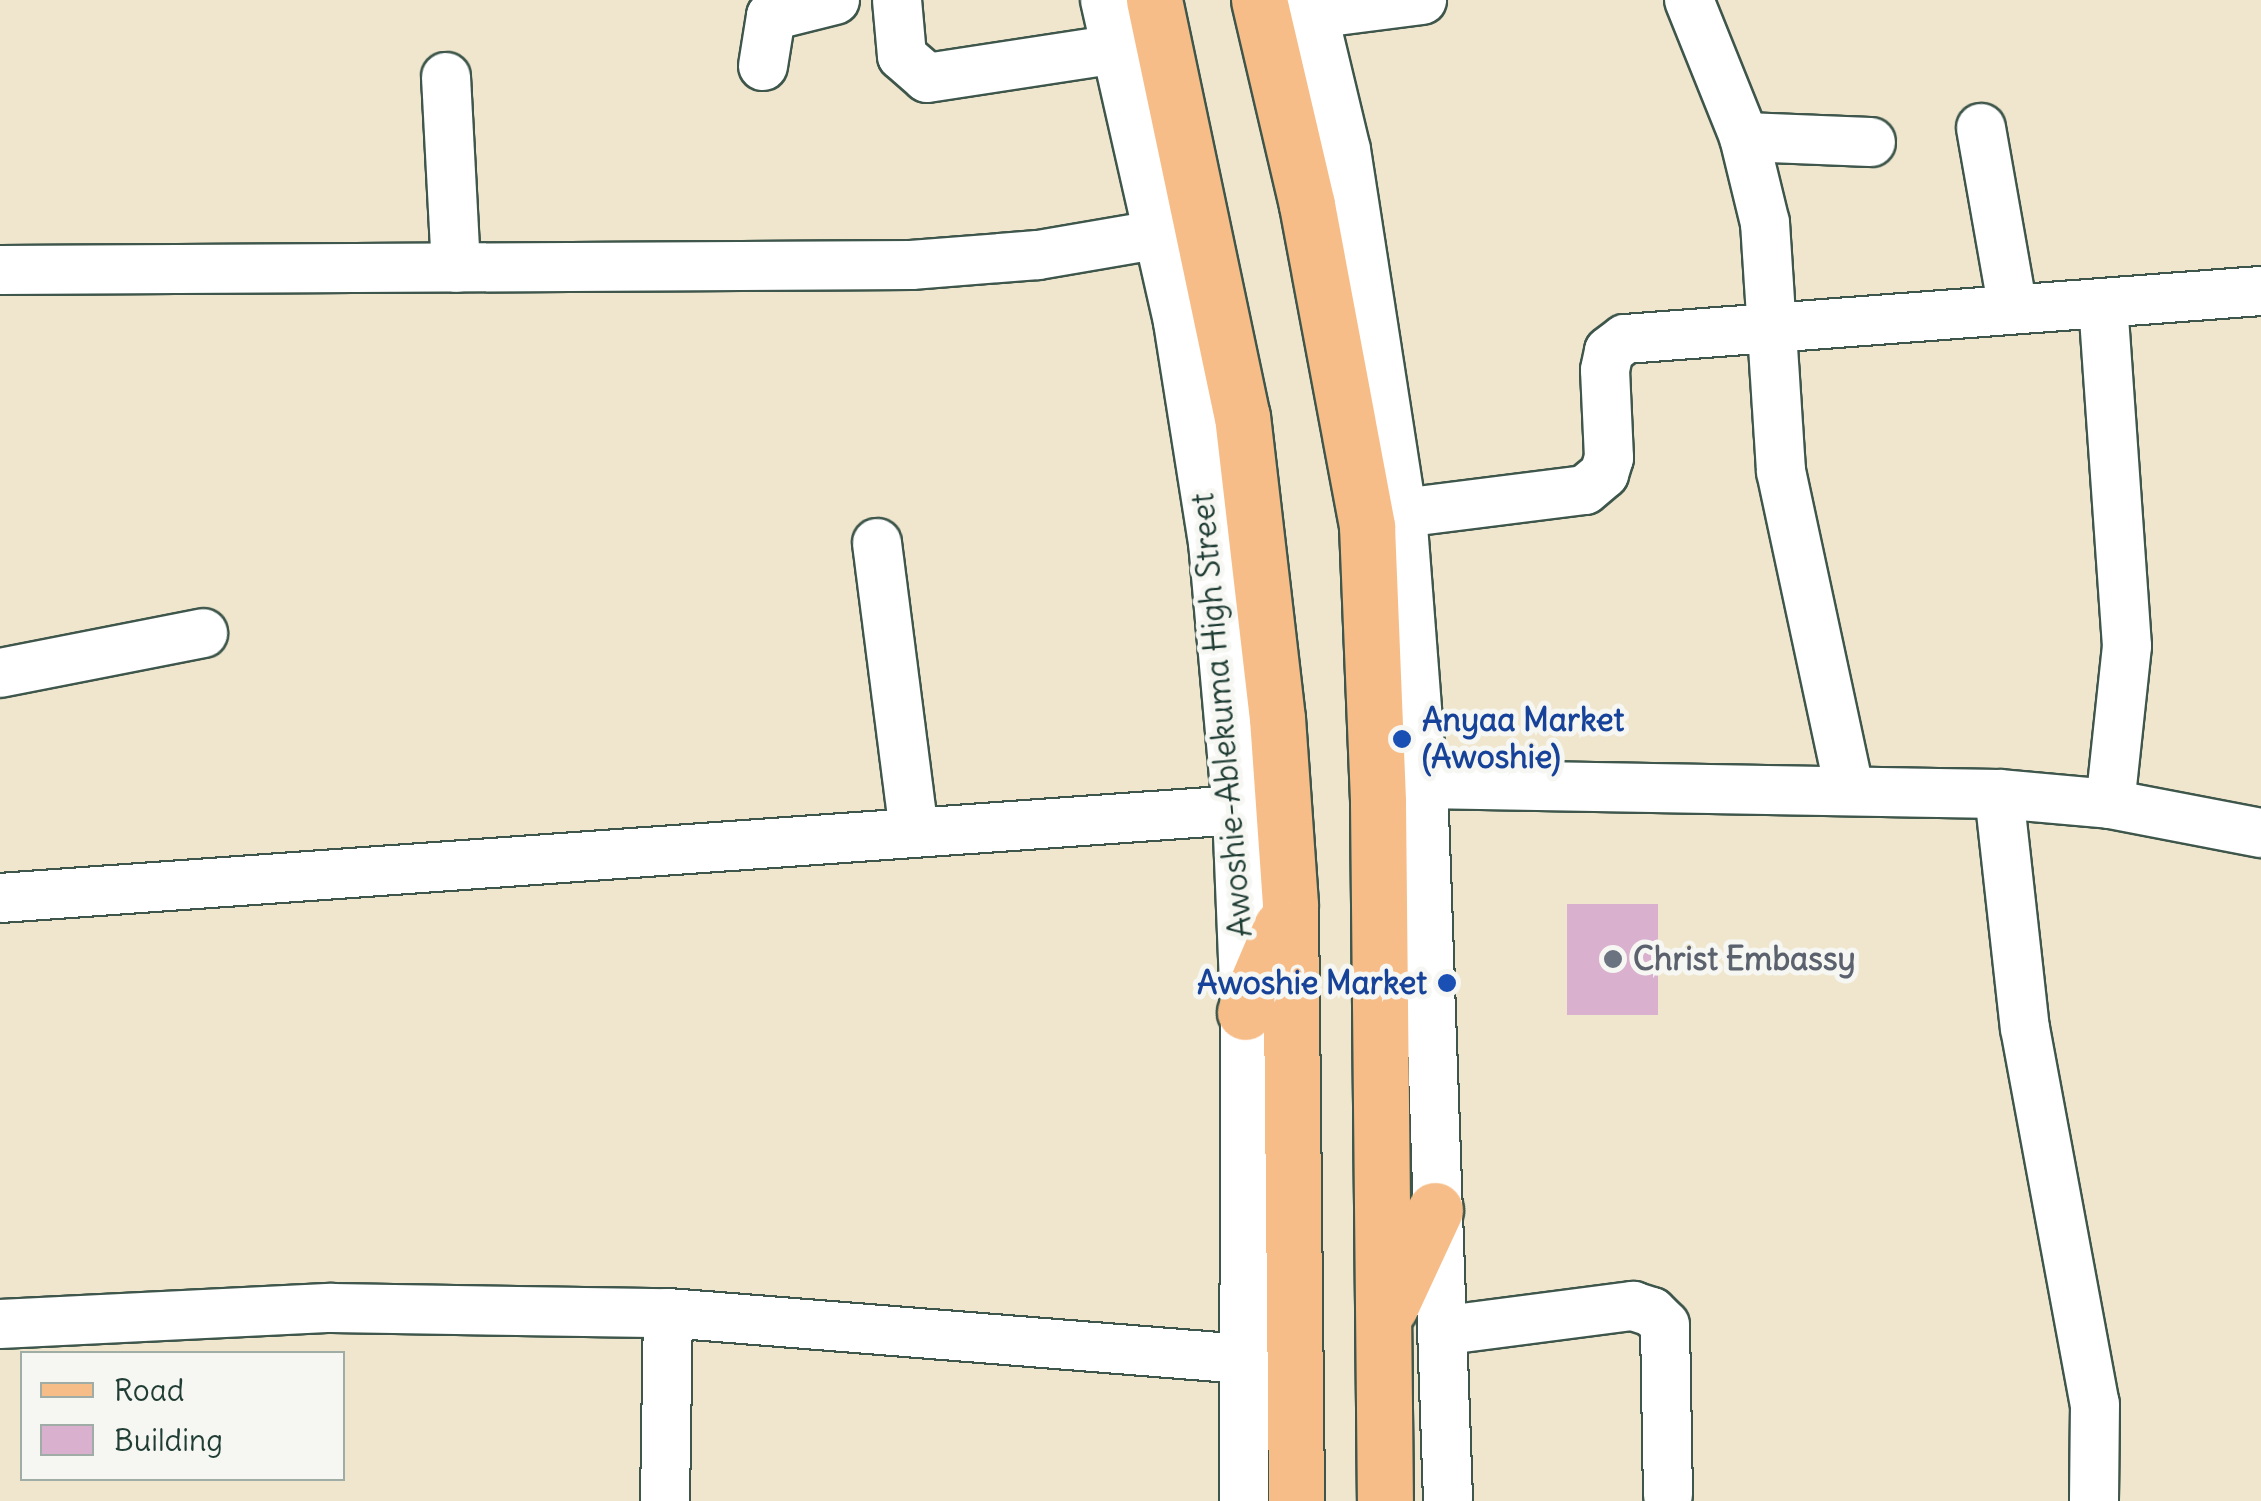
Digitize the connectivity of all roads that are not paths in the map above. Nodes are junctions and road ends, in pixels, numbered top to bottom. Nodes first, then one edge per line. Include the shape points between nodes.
1 (835, 0) edge
2 (897, 0) edge
3 (1105, 0) edge
4 (1154, 0) edge
5 (1259, 0) edge
6 (1422, 0) edge
7 (1690, 0) edge
8 (1312, 7) edge
9 (1117, 49) junction
10 (763, 66) dead end
11 (446, 77) dead end
12 (1981, 128) dead end
13 (1744, 137) junction
14 (1871, 142) dead end
15 (1161, 234) junction
16 (456, 268) junction
17 (0, 270) edge
18 (2261, 291) edge
19 (2103, 303) junction
20 (2013, 309) junction
21 (1770, 328) junction
22 (1358, 367) junction
23 (1402, 513) junction
24 (877, 542) dead end
25 (203, 633) dead end
26 (0, 672) edge
27 (1423, 784) junction
28 (1849, 788) junction
29 (1999, 794) junction
30 (2110, 804) junction
31 (1237, 810) junction
32 (914, 832) junction
33 (2261, 833) edge
34 (0, 898) edge
35 (1290, 906) junction
36 (1245, 1012) junction
37 (1435, 1210) junction
38 (668, 1313) junction
39 (1383, 1323) junction
40 (0, 1324) edge
41 (1447, 1330) junction
42 (1244, 1359) junction
43 (1668, 1495) dead end
44 (665, 1501) edge
45 (1244, 1501) edge
46 (1296, 1501) edge
47 (1385, 1501) edge
48 (1448, 1501) edge
49 (2094, 1501) edge

1 - 10 street via 771,16
2 - 9 street via 902,56 912,72 926,78
3 - 9 street, Awoshie-Ablekuma High Street
4 - 35 main road, Awoshie-Ablekuma High Street via 1242,416
5 - 22 main road
6 - 8 street
7 - 13 street
8 - 22 street via 1346,150
9 - 15 street, Awoshie-Ablekuma High Street
11 - 16 street
12 - 20 street
13 - 14 street
13 - 21 street via 1766,223
15 - 16 street via 928,265
15 - 31 street, Awoshie-Ablekuma High Street via 1212,542
16 - 17 street
18 - 19 street
19 - 20 street
19 - 30 street via 2127,646
20 - 21 street
21 - 23 street via 1624,340 1609,351 1609,458 1604,474 1585,490
21 - 28 street via 1780,470
22 - 23 street
22 - 39 main road via 1378,802
23 - 27 street
24 - 32 street
25 - 26 street
27 - 28 street
27 - 37 street
28 - 29 street
29 - 30 street
29 - 49 street via 2025,1028 2095,1404
30 - 33 street
31 - 32 street
31 - 36 street, Awoshie-Ablekuma High Street
32 - 34 street
35 - 36 main road
35 - 46 main road, Awoshie-Ablekuma High Street
36 - 42 street, Awoshie-Ablekuma High Street
37 - 39 main road
37 - 41 street
38 - 40 street via 332,1308
38 - 42 street
38 - 44 street
39 - 47 main road
41 - 43 street via 1633,1306 1652,1312 1665,1325
41 - 48 street
42 - 45 street, Awoshie-Ablekuma High Street

